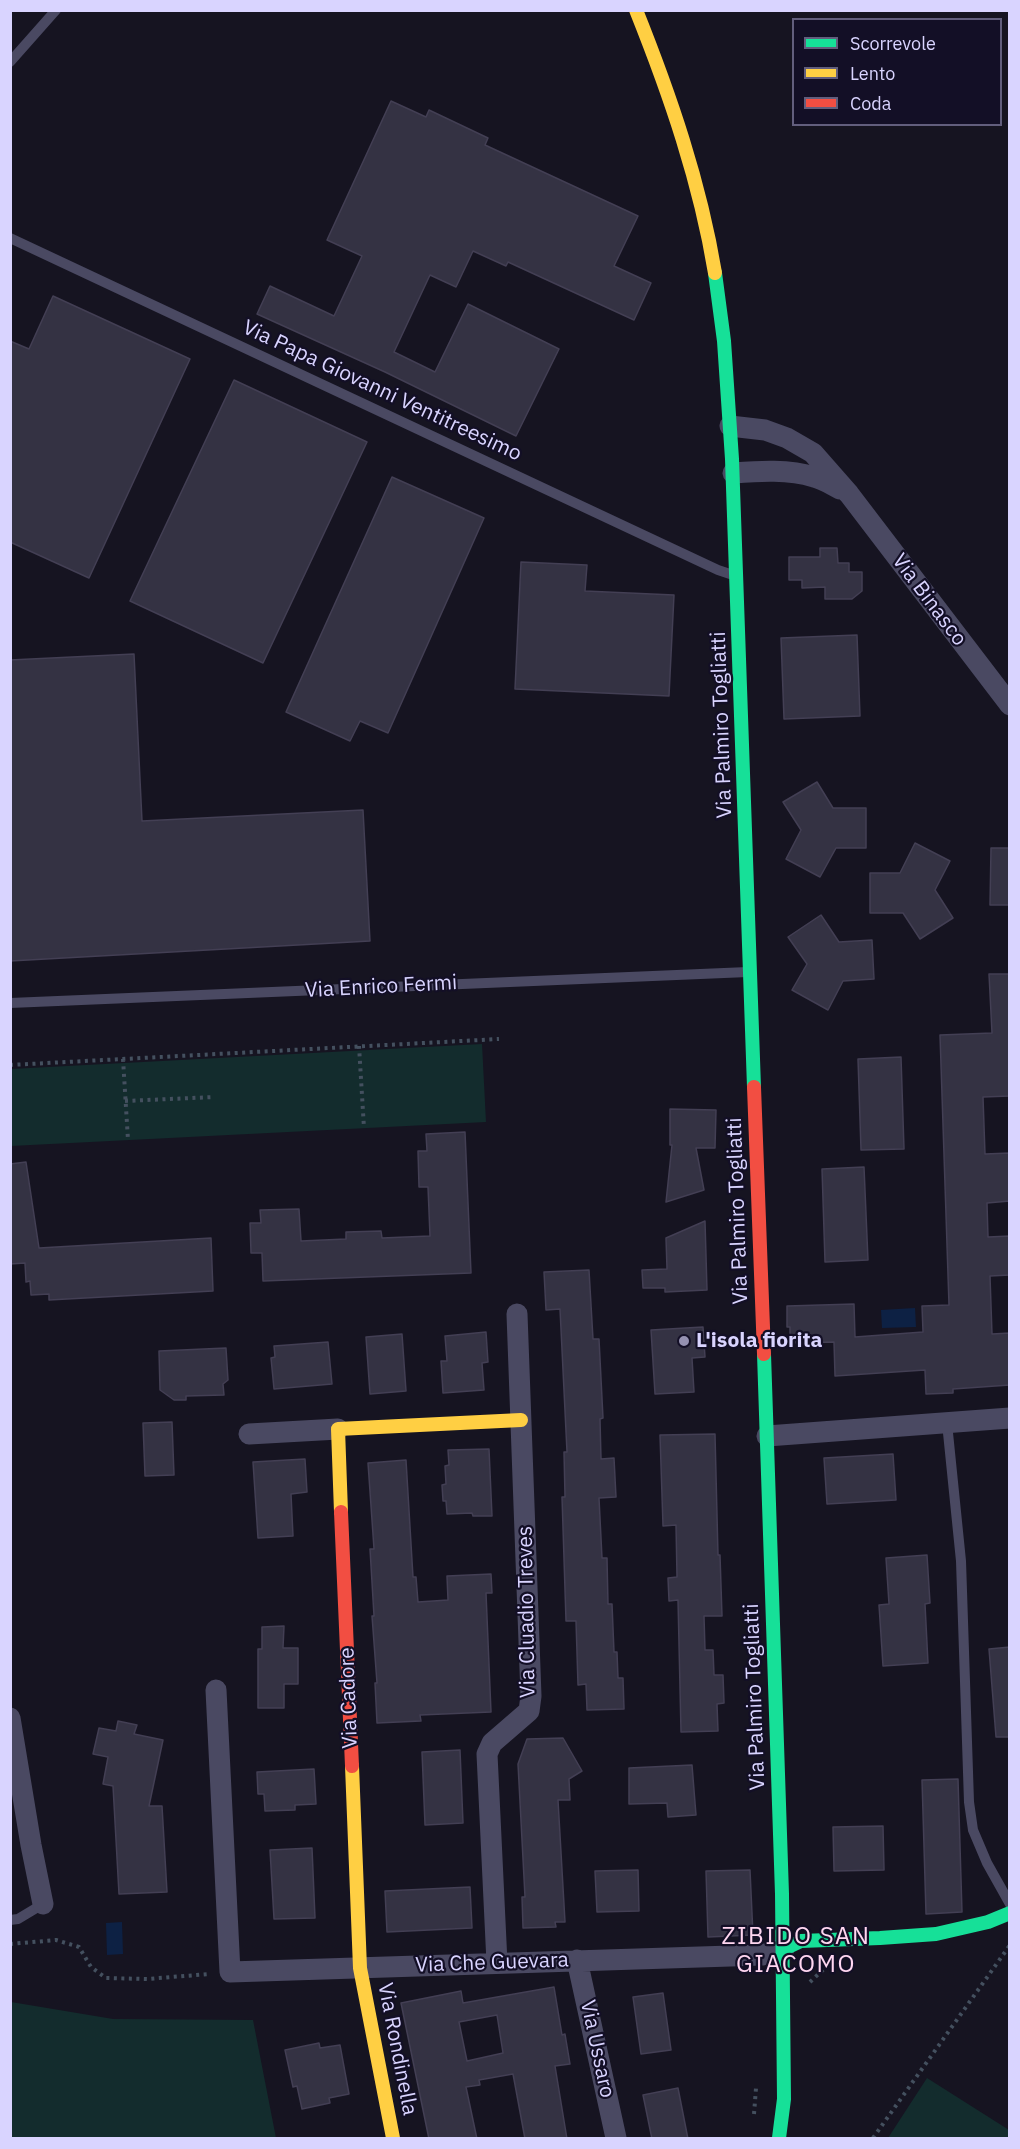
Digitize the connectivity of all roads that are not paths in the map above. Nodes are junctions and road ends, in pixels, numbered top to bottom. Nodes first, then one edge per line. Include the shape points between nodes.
1 (56, 10) edge
2 (636, 10) edge
3 (10, 62) edge
4 (10, 238) edge
5 (730, 426) junction
6 (733, 472) junction
7 (849, 494) junction
8 (737, 577) junction
9 (1010, 705) edge
10 (751, 972) junction
11 (10, 1003) edge
12 (517, 1314) dead end
13 (1010, 1418) edge
14 (521, 1420) junction
15 (947, 1423) junction
16 (338, 1429) junction
17 (249, 1434) dead end
18 (767, 1436) junction
19 (216, 1690) dead end
20 (10, 1718) edge
21 (43, 1904) joint
22 (1010, 1904) edge
23 (1010, 1913) edge
24 (10, 1920) edge
25 (784, 1949) junction
26 (578, 1960) junction
27 (497, 1963) junction
28 (360, 1968) junction
29 (393, 2139) edge
30 (616, 2139) edge
31 (779, 2139) edge

1 - 3 lane
2 - 5 street, Via Palmiro Togliatti via 684,140 713,262 724,339
4 - 8 lane, Via Papa Giovanni Ventitreesimo
5 - 6 street, Via Palmiro Togliatti
5 - 7 street, Via Binasco via 765,430 787,438 813,453
6 - 7 street, Via Binasco via 814,477
6 - 8 street, Via Palmiro Togliatti
7 - 9 street, Via Binasco
8 - 10 street, Via Palmiro Togliatti
10 - 11 lane, Via Enrico Fermi
10 - 18 street, Via Palmiro Togliatti
12 - 14 street, Via Cluadio Treves
13 - 15 street
14 - 16 street
14 - 27 street, Via Cluadio Treves via 531,1696 529,1711 492,1743 487,1754
15 - 18 street
15 - 22 lane via 961,1561 969,1802 973,1830
16 - 17 street
16 - 28 street, Via Cadore
18 - 25 street, Via Palmiro Togliatti
19 - 28 street, Via Che Guevara via 230,1972
20 - 21 street
21 - 24 lane
23 - 25 street via 975,1927 921,1935 801,1941
25 - 26 street, Via Che Guevara via 762,1955
25 - 31 street, Via Palmiro Togliatti via 784,2099
26 - 27 street, Via Che Guevara
26 - 30 street, Via Ussaro
27 - 28 street, Via Che Guevara
28 - 29 street, Via Rondinella

